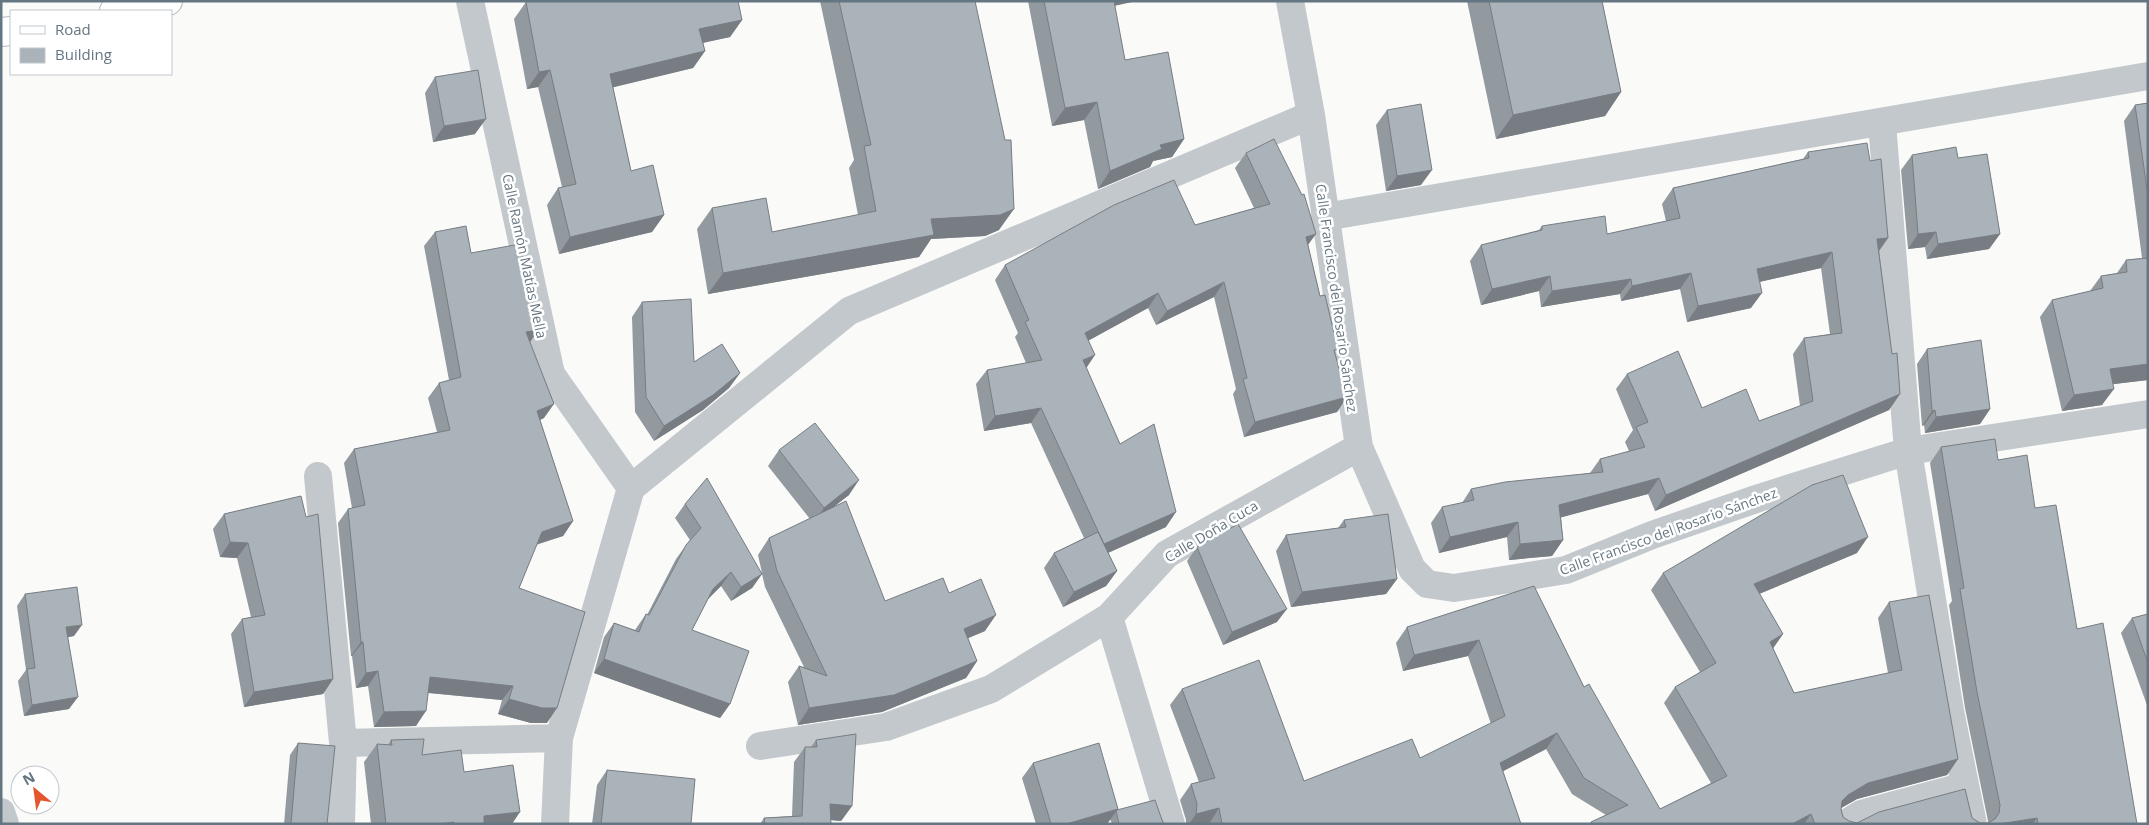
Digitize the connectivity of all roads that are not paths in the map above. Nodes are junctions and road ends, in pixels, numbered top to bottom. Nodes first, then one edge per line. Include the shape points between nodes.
1 (168, 1) edge
2 (470, 1) edge
3 (1290, 1) edge
4 (119, 10) edge
5 (2148, 76) edge
6 (1311, 115) junction
7 (1882, 123) junction
8 (1325, 217) junction
9 (2148, 414) edge
10 (1359, 447) junction
11 (1908, 451) junction
12 (318, 476) dead end
13 (631, 488) junction
14 (1109, 617) junction
15 (559, 738) junction
16 (343, 743) junction
17 (760, 746) dead end
18 (1965, 786) junction
19 (1, 812) edge
20 (5, 824) edge
21 (341, 824) edge
22 (555, 824) edge
23 (1171, 824) edge
24 (1845, 824) edge
25 (1973, 824) edge

1 - 4 main road
2 - 13 street, Calle Ramón Matías Mella via 551,374
3 - 6 street, Calle Francisco del Rosario Sánchez
5 - 7 street
6 - 8 street, Calle Francisco del Rosario Sánchez
6 - 13 street via 849,311
7 - 8 street
7 - 11 street
8 - 10 street, Calle Francisco del Rosario Sánchez
9 - 11 street, Calle Francisco del Rosario Sánchez
10 - 11 street, Calle Francisco del Rosario Sánchez via 1412,569 1428,584 1454,588 1566,570 1652,534
10 - 14 street, Calle Doña Cuca via 1167,554
11 - 18 street
12 - 16 street
13 - 15 street
14 - 17 street, Calle Doña Cuca via 991,689 886,727
14 - 23 street
15 - 16 street
15 - 22 street
16 - 21 street
18 - 24 street via 1861,814
18 - 25 street
19 - 20 street

